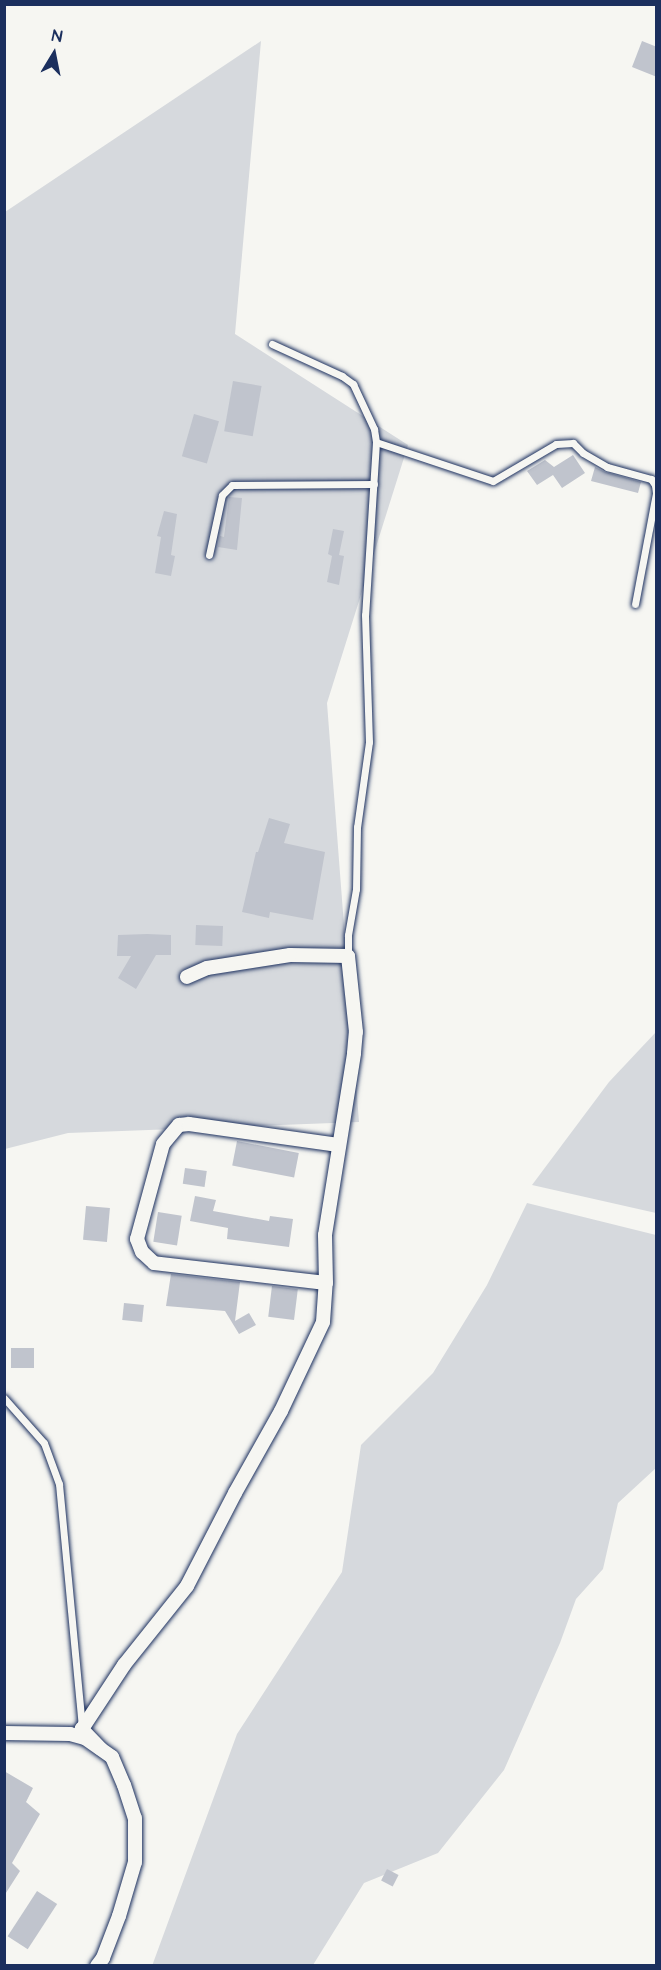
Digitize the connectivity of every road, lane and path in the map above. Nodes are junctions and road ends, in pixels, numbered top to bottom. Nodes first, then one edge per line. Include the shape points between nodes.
1 (272, 344) dead end
2 (376, 442) junction
3 (374, 484) junction
4 (209, 555) dead end
5 (635, 604) dead end
6 (348, 956) junction
7 (187, 977) dead end
8 (339, 1145) junction
9 (326, 1283) junction
10 (4, 1398) edge
11 (82, 1728) junction
12 (4, 1733) edge
13 (101, 1749) junction
14 (96, 1965) edge

1 - 2 lane via 353,384
2 - 3 lane
2 - 5 lane via 493,481 556,444 573,443 607,467 651,479 656,493
3 - 4 lane via 232,485 222,495
3 - 6 lane via 365,615 369,742 357,827 356,889
6 - 7 street via 290,956 207,968
6 - 8 street via 356,1032
8 - 9 street via 325,1234
8 - 9 street via 179,1125 163,1144 137,1239 141,1252 154,1263
9 - 11 street via 323,1322 311,1351 187,1586 124,1665
10 - 11 lane via 44,1443 59,1485
11 - 13 street
12 - 13 street via 70,1734
13 - 14 street via 112,1757 135,1818 135,1862 119,1916 103,1958

